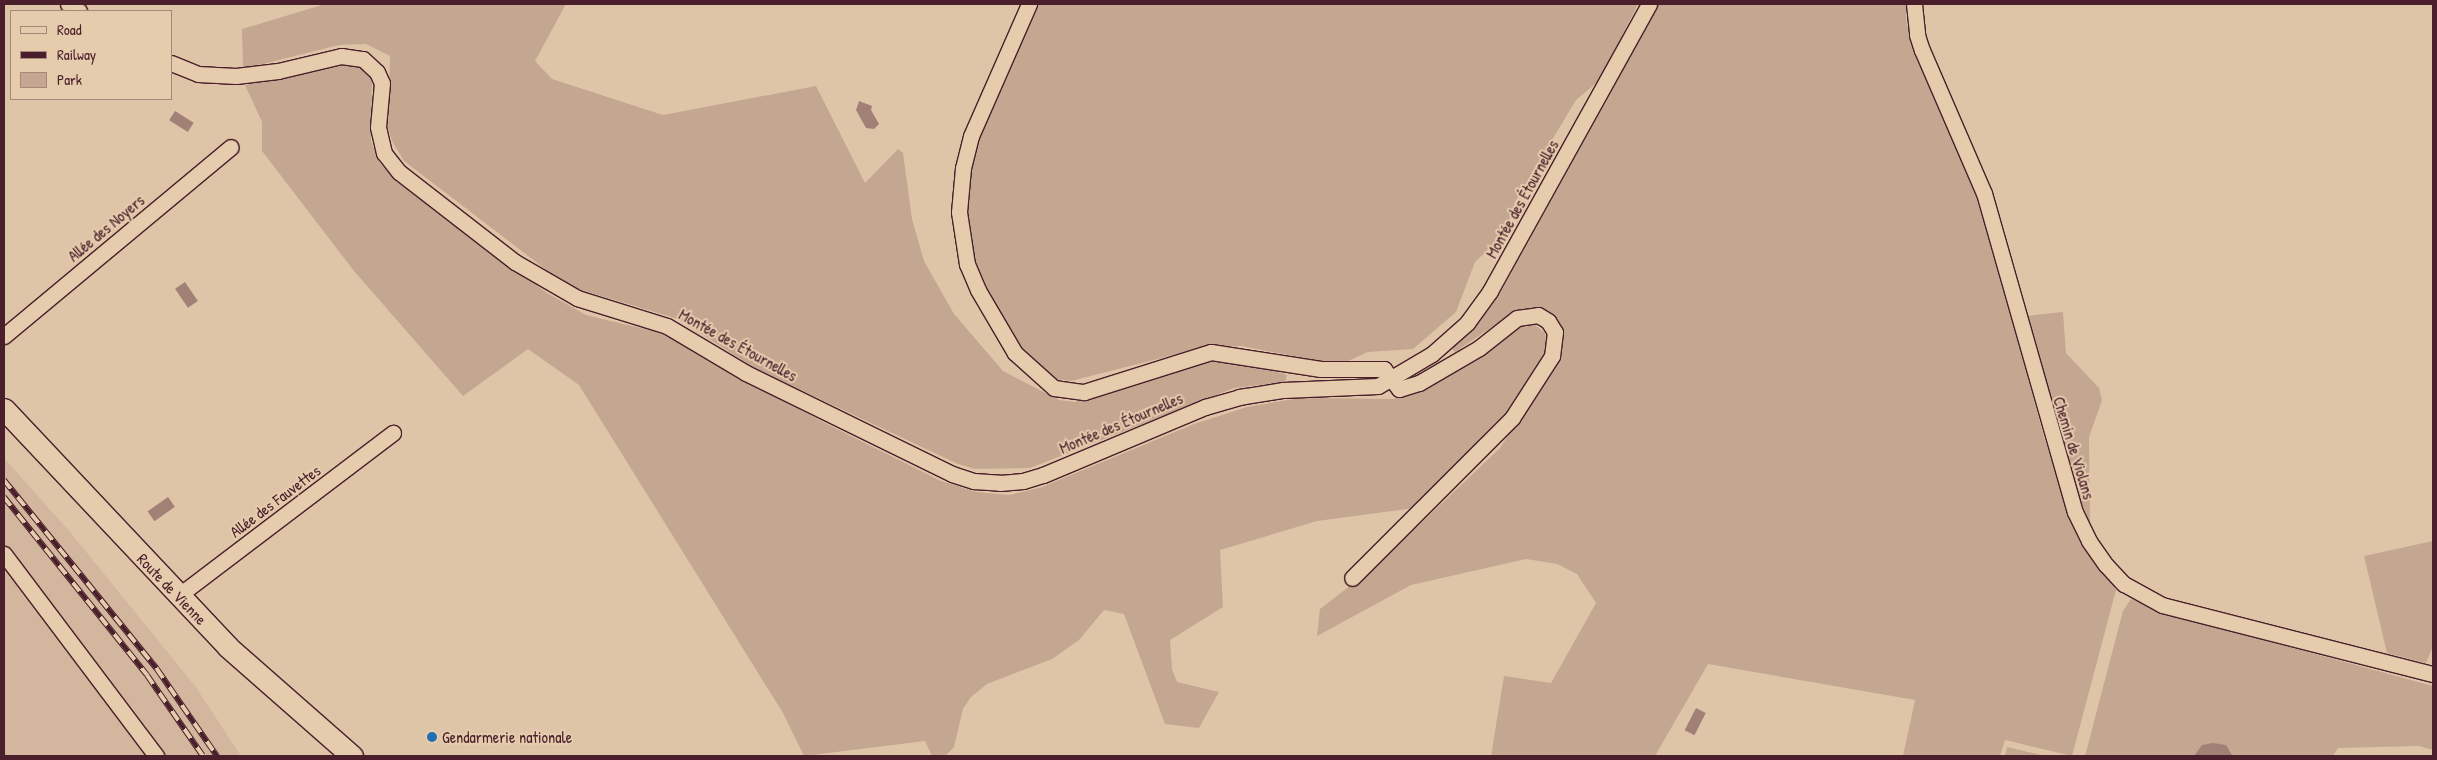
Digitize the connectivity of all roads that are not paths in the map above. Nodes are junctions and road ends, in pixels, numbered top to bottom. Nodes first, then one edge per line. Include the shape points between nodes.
1 (1029, 4) edge
2 (1649, 4) edge
3 (1914, 4) edge
4 (172, 63) edge
5 (231, 147) dead end
6 (4, 336) edge
7 (1390, 382) junction
8 (4, 409) edge
9 (392, 433) dead end
10 (4, 554) edge
11 (1352, 578) dead end
12 (178, 596) junction
13 (2433, 674) edge
14 (156, 756) edge
15 (352, 756) edge

1 - 7 street via 979,113 963,168 960,199 961,238 967,264 978,290 1015,353 1054,388 1084,392 1211,352 1321,369 1384,369
2 - 7 street, Montée des Étournelles via 1490,291 1452,338
3 - 13 street, Chemin de Violans via 1922,50 1984,193 2075,512 2089,541 2106,565 2124,584 2162,605
4 - 7 street, Montée des Étournelles via 198,74 236,76 278,71 342,56 363,59 377,72 382,83 378,127 384,153 399,172 515,262 577,298 667,326 746,373 952,474 974,481 1023,481 1205,407 1239,397 1283,390 1378,386
5 - 6 street, Allée des Noyers
7 - 11 street via 1398,389 1419,383 1479,348 1517,318 1528,314 1548,321 1555,332 1552,356 1512,418
8 - 12 street, Route de Vienne
9 - 12 street, Allée des Fauvettes
10 - 14 street
12 - 15 street, Route de Vienne via 228,647

